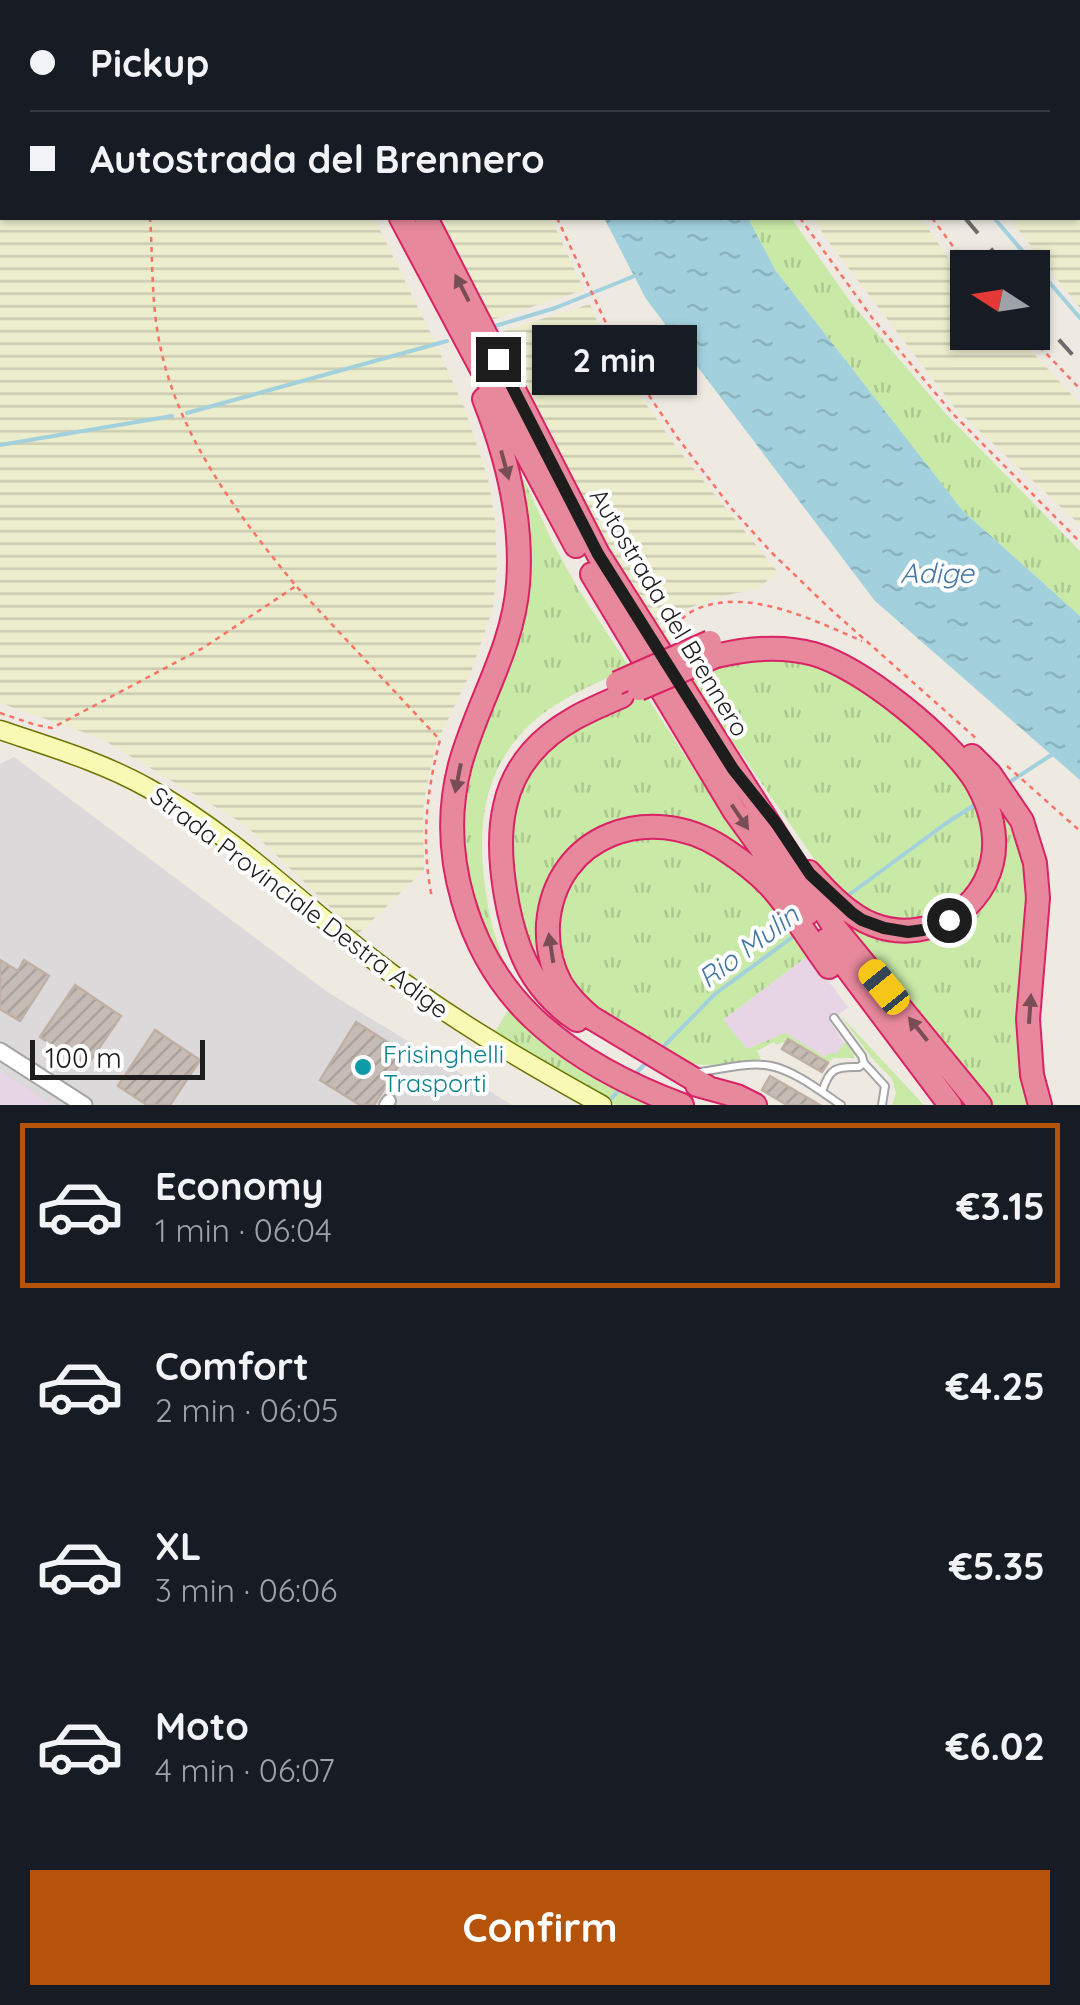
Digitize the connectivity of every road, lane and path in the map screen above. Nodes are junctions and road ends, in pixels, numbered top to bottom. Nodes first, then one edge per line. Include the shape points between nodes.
1 (150, 220) edge
2 (402, 220) edge
3 (427, 220) edge
4 (558, 220) edge
5 (801, 220) edge
6 (933, 220) edge
7 (955, 250) edge
8 (449, 307) junction
9 (1043, 350) edge
10 (1080, 389) edge
11 (1080, 542) edge
12 (296, 586) junction
13 (677, 643) dead end
14 (868, 644) junction
15 (0, 713) edge
16 (0, 730) edge
17 (983, 745) dead end
18 (993, 770) junction
19 (997, 803) junction
20 (1080, 832) edge
21 (432, 898) dead end
22 (810, 904) junction
23 (831, 931) junction
24 (834, 1018) dead end
25 (0, 1051) edge
26 (624, 1059) junction
27 (864, 1063) junction
28 (686, 1074) junction
29 (708, 1086) junction
30 (822, 1092) junction
31 (595, 1101) edge
32 (84, 1105) edge
33 (682, 1105) edge
34 (755, 1105) edge
35 (841, 1105) edge
36 (882, 1105) edge
37 (949, 1105) edge
38 (980, 1105) edge
39 (1040, 1105) edge

1 - 12 path via 156,321 173,395 221,483
2 - 8 highway, Autostrada del Brennero
22 -> 3 highway, Autostrada del Brennero via 598,554
4 - 14 path via 619,351 677,437 772,553
5 - 11 path via 953,414
6 - 7 path
8 -> 22 highway, Autostrada del Brennero via 585,562 736,812
8 -> 26 highway via 495,427 520,546 509,636 458,776 454,848 463,904 517,1001 556,1038
9 - 10 path
12 - 15 path via 203,648 52,728
12 - 21 path via 440,740 425,832
13 - 14 path via 678,622 686,615 740,603 796,613
14 - 17 path
16 - 31 main road, Strada Provinciale Destra Adige via 117,772 176,805 442,1010
18 - 19 highway
18 - 20 path via 1030,787
18 - 26 highway, bridge via 845,651 777,633 751,634 620,690 579,699 536,727 504,771 492,805 489,852 502,937 520,980 551,1017
19 - 23 highway via 993,858 985,882 964,908 935,926 908,932 862,920
39 -> 19 highway via 1028,1019 1038,898 1034,863 1022,821
22 - 23 highway, Autostrada del Brennero
26 -> 22 highway via 563,987 550,952 553,898 570,864 593,844 621,830 680,829 720,846 769,885
23 - 37 highway, Autostrada del Brennero
38 -> 23 highway, Autostrada del Brennero
24 - 27 lane
25 - 32 street
26 - 28 highway
26 - 29 highway
26 - 33 highway via 640,1090
27 - 30 lane via 827,1075
27 - 36 lane via 885,1086
28 - 29 highway
28 - 30 lane via 772,1066
29 - 34 highway
30 - 35 lane

